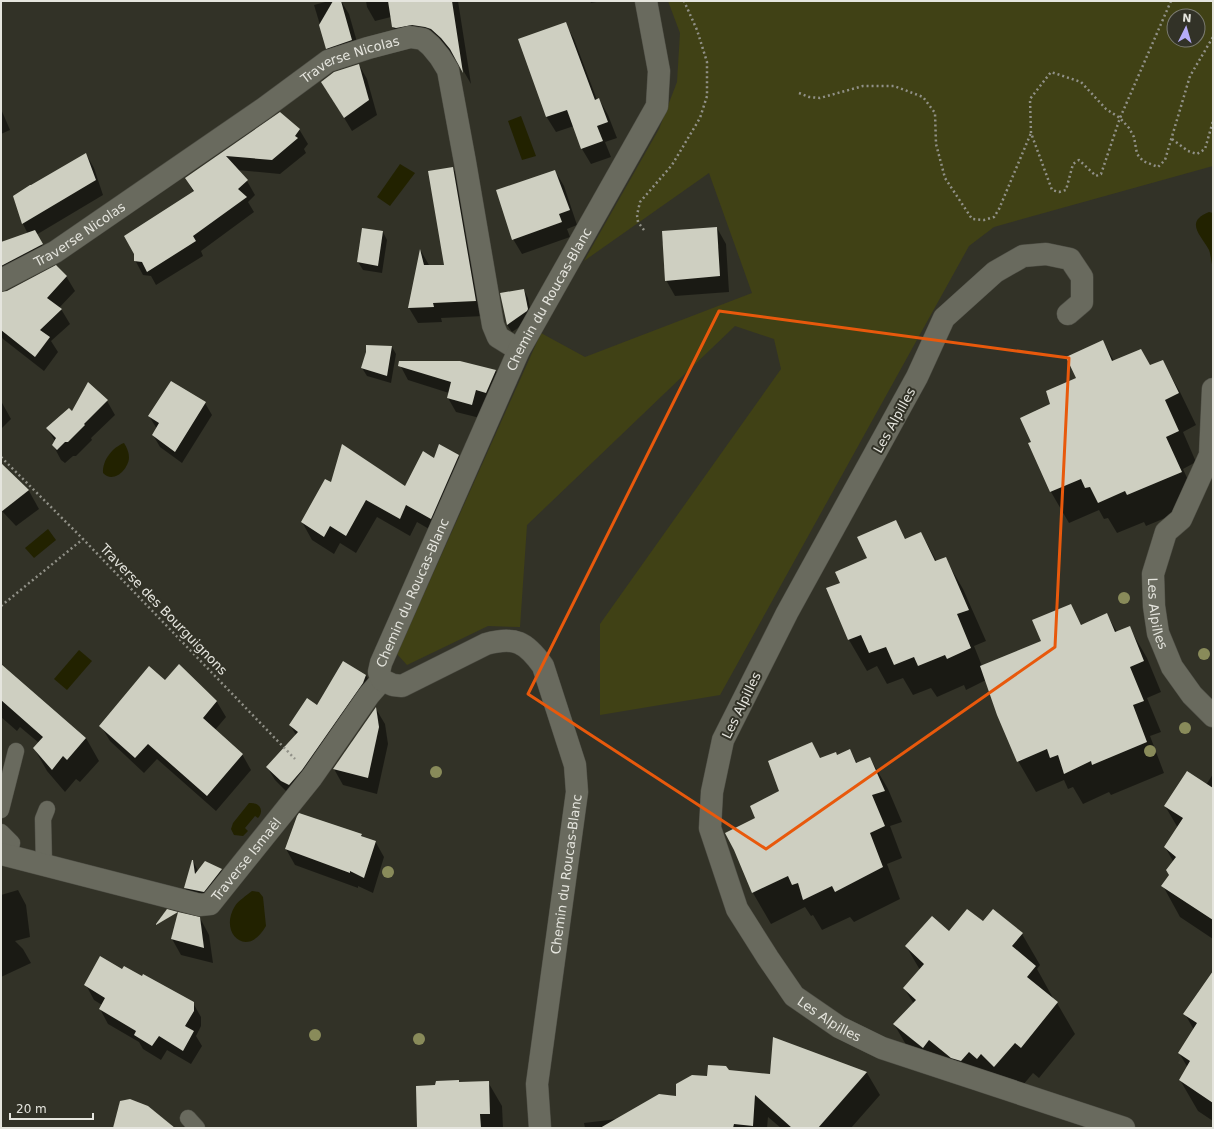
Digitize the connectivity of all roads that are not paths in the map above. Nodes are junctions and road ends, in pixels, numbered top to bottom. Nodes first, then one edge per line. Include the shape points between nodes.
1 (646, 1) edge
2 (1, 280) edge
3 (1068, 314) dead end
4 (519, 350) junction
5 (1213, 389) edge
6 (382, 680) junction
7 (1213, 716) edge
8 (16, 751) dead end
9 (1, 810) edge
10 (47, 810) dead end
11 (1, 832) edge
12 (5, 855) edge
13 (44, 865) junction
14 (540, 1128) edge
15 (1124, 1128) edge

1 - 4 street, Chemin du Roucas-Blanc via 659,71 657,106
2 - 4 street, Traverse Nicolas via 55,252 263,109 328,61 410,37 423,39 432,46 448,70 493,325 498,337
3 - 15 street, Les Alpilles via 1082,302 1082,277 1070,259 1046,254 1023,256 995,272 944,318 917,377 787,613 723,740 712,792 710,828 737,909 794,996 839,1028 882,1048
4 - 6 street, Chemin du Roucas-Blanc via 381,663 379,672
5 - 7 street, Les Alpilles via 1210,455 1181,519 1166,532 1153,574 1158,633 1172,667 1192,695
6 - 13 street, Traverse Ismaël via 312,777 210,904 200,905
6 - 14 street, Chemin du Roucas-Blanc via 402,686 499,640 512,640 524,645 534,653 543,666 575,765 576,792 537,1084
8 - 9 lane
10 - 13 lane via 43,819
11 - 12 lane via 12,843
12 - 13 street, Traverse Ismaël

